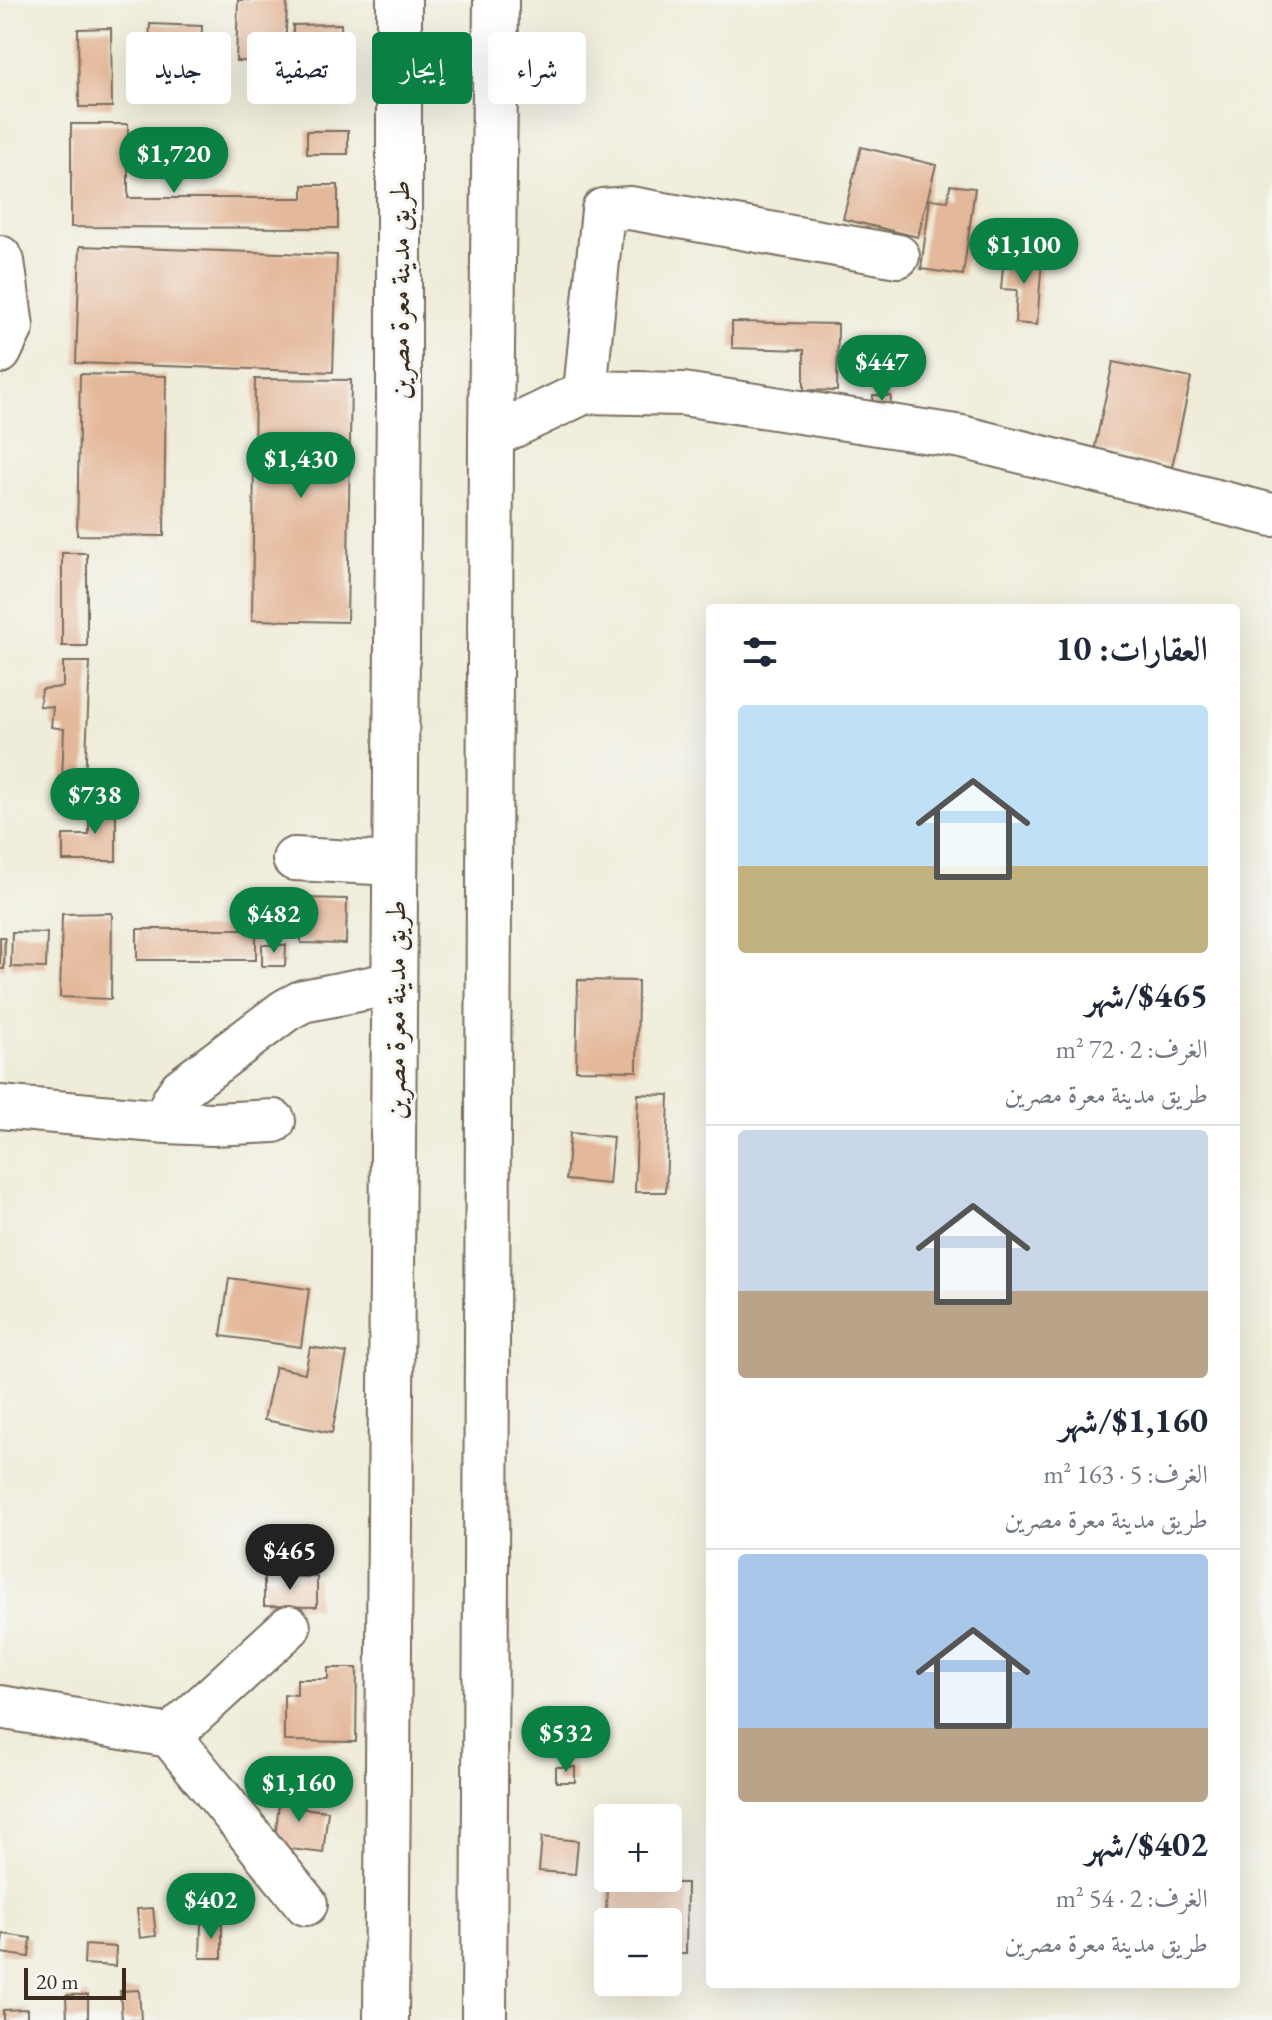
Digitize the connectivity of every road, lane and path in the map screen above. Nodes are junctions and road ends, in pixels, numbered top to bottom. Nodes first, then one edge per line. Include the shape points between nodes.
1 (399, 0) edge
2 (496, 0) edge
3 (898, 256) dead end
4 (0, 257) edge
5 (0, 352) edge
6 (585, 392) junction
7 (491, 437) junction
8 (1272, 515) edge
9 (294, 859) dead end
10 (396, 864) junction
11 (395, 983) junction
12 (0, 1107) edge
13 (274, 1121) dead end
14 (167, 1122) junction
15 (289, 1627) dead end
16 (0, 1707) edge
17 (170, 1736) junction
18 (306, 1904) dead end
19 (386, 2020) edge
20 (484, 2020) edge

1 - 10 main road, طريق مدينة معرة مصرين
2 - 7 main road
3 - 6 street via 630,208 603,210
4 - 5 street via 12,327
6 - 7 street
6 - 8 street via 683,394 962,437
7 - 20 main road
9 - 10 street
10 - 11 main road, طريق مدينة معرة مصرين
11 - 14 street via 303,1001 286,1010 181,1089
11 - 19 main road, طريق مدينة معرة مصرين
12 - 14 street
13 - 14 street
15 - 17 street
16 - 17 street
17 - 18 street

